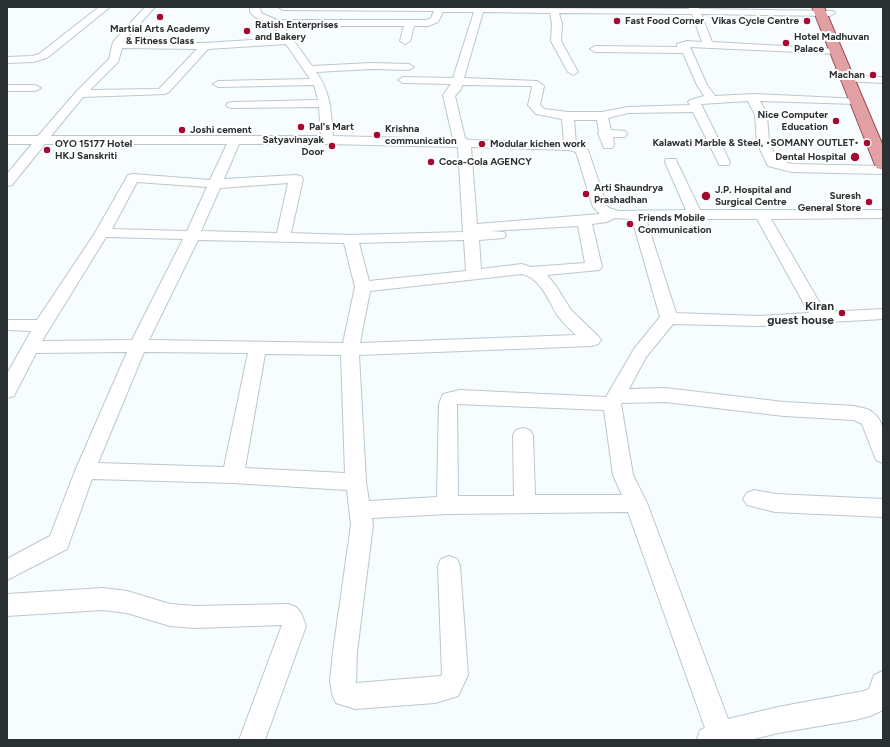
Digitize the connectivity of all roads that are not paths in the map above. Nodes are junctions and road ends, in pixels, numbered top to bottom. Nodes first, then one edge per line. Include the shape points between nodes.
1 (105, 7) edge
2 (150, 7) edge
3 (255, 7) edge
4 (283, 7) edge
5 (346, 7) edge
6 (480, 8) edge
7 (440, 9) junction
8 (553, 9) edge
9 (604, 9) edge
10 (638, 9) edge
11 (694, 9) edge
12 (763, 9) edge
13 (824, 10) edge
14 (276, 23) junction
15 (410, 24) junction
16 (288, 41) junction
17 (405, 41) dead end
18 (118, 45) junction
19 (204, 46) junction
20 (708, 46) junction
21 (595, 49) dead end
22 (687, 50) junction
23 (837, 52) junction
24 (7, 60) edge
25 (409, 67) dead end
26 (309, 69) junction
27 (574, 72) dead end
28 (403, 80) dead end
29 (853, 80) junction
30 (883, 80) edge
31 (458, 81) junction
32 (318, 82) junction
33 (218, 84) dead end
34 (7, 88) edge
35 (35, 88) dead end
36 (80, 94) junction
37 (755, 97) junction
38 (711, 99) junction
39 (857, 101) junction
40 (325, 103) junction
41 (232, 105) dead end
42 (697, 108) junction
43 (568, 116) junction
44 (602, 116) junction
45 (621, 134) dead end
46 (883, 138) edge
47 (7, 140) edge
48 (327, 140) junction
49 (41, 141) junction
50 (234, 141) junction
51 (464, 142) junction
52 (570, 146) junction
53 (671, 162) dead end
54 (724, 162) dead end
55 (883, 165) edge
56 (883, 170) edge
57 (7, 182) edge
58 (214, 184) junction
59 (613, 214) junction
60 (883, 214) edge
61 (695, 215) junction
62 (762, 215) junction
63 (638, 216) junction
64 (584, 221) junction
65 (472, 232) junction
66 (102, 233) junction
67 (499, 235) dead end
68 (192, 236) junction
69 (283, 238) junction
70 (350, 239) junction
71 (533, 271) junction
72 (474, 275) junction
73 (363, 287) junction
74 (883, 314) edge
75 (820, 317) junction
76 (669, 318) junction
77 (7, 325) edge
78 (42, 326) junction
79 (138, 346) junction
80 (31, 347) junction
81 (258, 347) junction
82 (350, 349) junction
83 (7, 391) edge
84 (614, 400) junction
85 (523, 435) dead end
86 (883, 454) edge
87 (85, 471) junction
88 (233, 475) junction
89 (356, 482) junction
90 (754, 499) dead end
91 (525, 503) junction
92 (636, 503) junction
93 (447, 505) junction
94 (883, 508) edge
95 (360, 510) junction
96 (449, 566) dead end
97 (7, 570) edge
98 (7, 605) edge
99 (883, 684) edge
100 (714, 737) edge
101 (252, 740) edge

1 - 24 street via 43,56
2 - 18 street
3 - 14 street via 258,15
4 - 5 street
5 - 7 street
6 - 7 street
6 - 8 street
6 - 31 street
7 - 15 street via 435,20
8 - 9 street
8 - 27 street via 557,24 556,41
9 - 10 street
10 - 11 street
11 - 12 street
11 - 20 street
12 - 13 street
13 - 23 main road
13 - 29 main road via 848,53
14 - 15 street
14 - 16 street
15 - 17 street
16 - 19 street
16 - 26 street
18 - 19 street
18 - 36 street via 114,60
19 - 36 street via 165,90 160,92
20 - 22 street via 681,46
20 - 23 street
21 - 22 street
22 - 38 street
23 - 29 main road
25 - 26 street
26 - 32 street
28 - 31 street
29 - 30 street
29 - 39 main road
29 - 46 main road
31 - 43 street via 533,83 538,86 534,105 540,112
31 - 51 street via 449,95 459,140
32 - 33 street
32 - 40 street
34 - 35 street
36 - 49 street
37 - 38 street
37 - 39 street
37 - 56 street via 764,145 773,163 792,168
38 - 42 street via 694,102
39 - 55 main road
40 - 41 street
40 - 48 street
42 - 44 street via 628,110
42 - 54 street
43 - 44 street
43 - 52 street
44 - 45 street via 606,139
47 - 49 street
48 - 50 street
48 - 51 street
49 - 50 street
49 - 57 street
50 - 58 street
51 - 52 street
51 - 65 street
52 - 59 street via 582,150 600,207
53 - 61 street
58 - 66 street via 133,178
58 - 68 street
58 - 69 street via 296,179
59 - 63 street
59 - 64 street via 602,219
60 - 62 street
61 - 62 street
61 - 63 street
62 - 75 street
63 - 76 street
64 - 65 street
64 - 71 street via 594,267
65 - 67 street
65 - 70 street
65 - 72 street
66 - 68 street
66 - 78 street
68 - 69 street
68 - 79 street
69 - 70 street
70 - 73 street
71 - 72 street
71 - 82 street via 554,293 565,314 592,340
72 - 73 street
73 - 82 street
74 - 75 street
75 - 76 street via 759,321
76 - 84 street via 640,353
77 - 78 street
78 - 80 street
79 - 80 street
79 - 81 street
79 - 87 street
80 - 83 street
81 - 82 street
81 - 88 street
82 - 89 street
84 - 86 street via 665,395 784,409 854,413 865,416 870,421
84 - 92 street via 623,475
84 - 93 street via 460,397 450,399
85 - 91 street
87 - 88 street
87 - 97 street via 59,542
88 - 89 street
89 - 95 street
90 - 94 street via 782,503
91 - 92 street
91 - 93 street
92 - 100 street
93 - 95 street
95 - 96 street via 362,525 345,652 345,694 356,696 449,687 456,675
98 - 101 street via 103,599 127,602 170,615 288,616 294,626
99 - 100 street via 879,697 870,703 778,720

